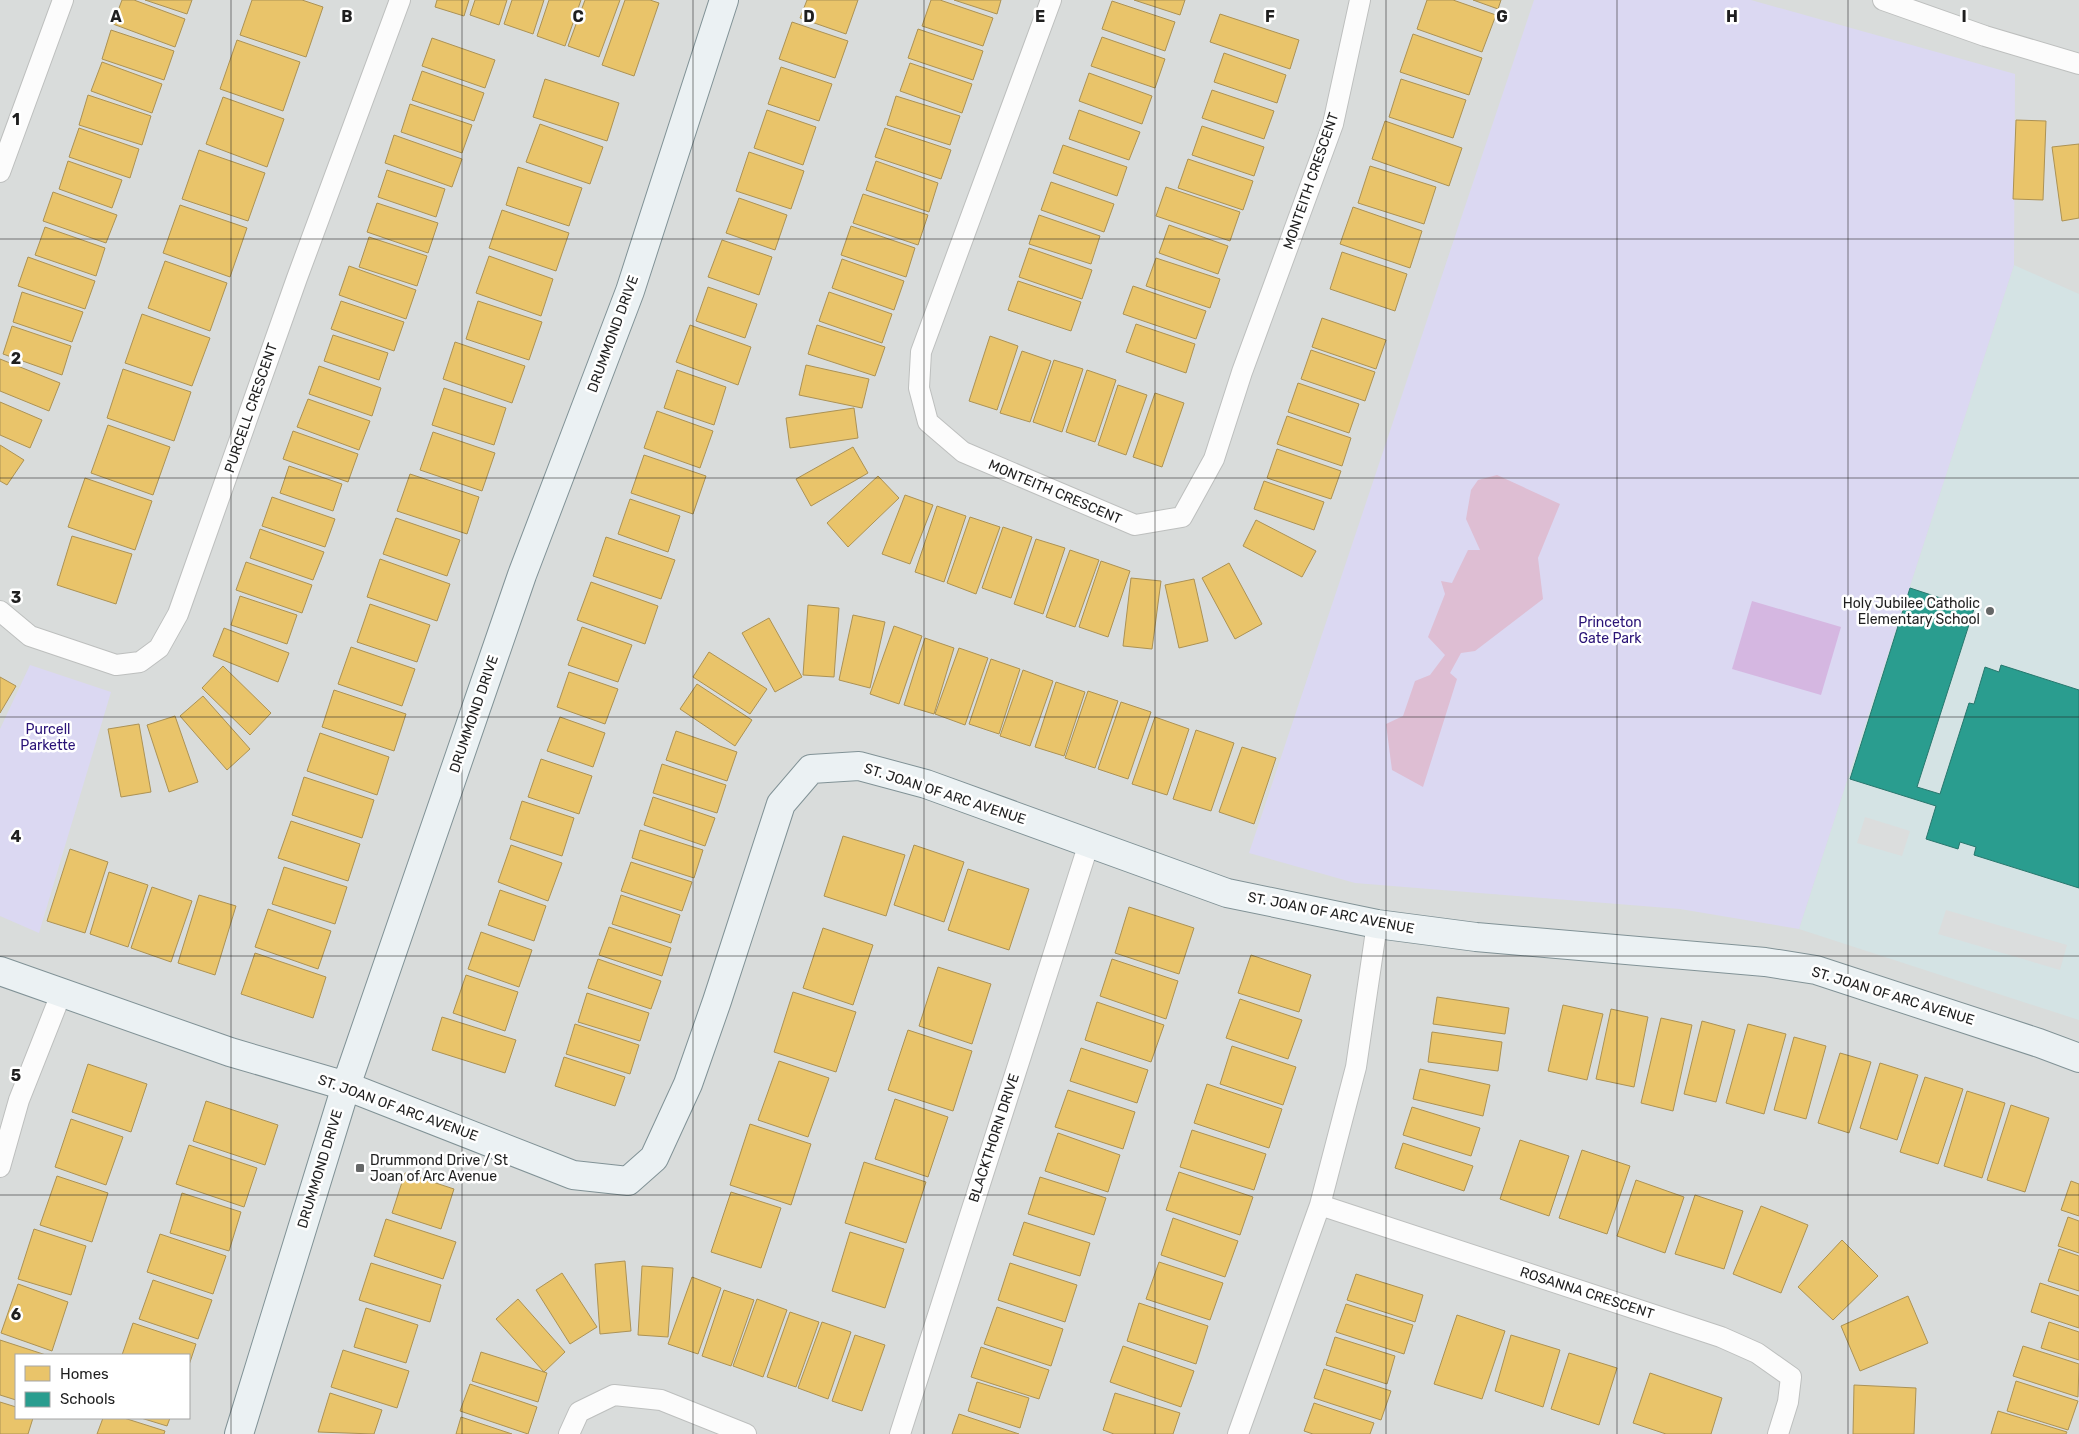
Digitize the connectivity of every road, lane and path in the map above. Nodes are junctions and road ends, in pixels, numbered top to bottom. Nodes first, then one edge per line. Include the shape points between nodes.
1 (63, 0) edge
2 (400, 0) edge
3 (724, 0) edge
4 (1050, 0) edge
5 (1360, 0) edge
6 (1883, 0) edge
7 (2079, 64) edge
8 (0, 172) edge
9 (0, 611) edge
10 (1089, 843) junction
11 (1378, 924) junction
12 (0, 971) edge
13 (61, 994) junction
14 (2079, 1058) edge
15 (346, 1086) junction
16 (0, 1167) edge
17 (1320, 1205) junction
18 (239, 1434) edge
19 (569, 1434) edge
20 (746, 1434) edge
21 (900, 1434) edge
22 (1238, 1434) edge
23 (1778, 1434) edge

1 - 8 street
2 - 9 street, PURCELL CRESCENT via 178,614 159,648 140,662 116,665 30,636
3 - 15 street, DRUMMOND DRIVE via 630,291 522,575
4 - 5 street, MONTEITH CRESCENT via 921,352 919,388 928,422 963,452 1135,526 1182,517 1214,460 1242,372 1333,124
6 - 7 street
10 - 11 street, ST. JOAN OF ARC AVENUE via 1227,893
10 - 15 street, ST. JOAN OF ARC AVENUE via 926,784 859,766 811,769 781,804 688,1084 654,1158 628,1182 572,1175
10 - 21 street, BLACKTHORN DRIVE
11 - 14 street, ST. JOAN OF ARC AVENUE via 1476,937 1765,962 1816,970
11 - 17 street via 1356,1067
12 - 13 street, ST. JOAN OF ARC AVENUE
13 - 15 street, ST. JOAN OF ARC AVENUE via 230,1052
13 - 16 street via 20,1100
15 - 18 street, DRUMMOND DRIVE
17 - 22 street
17 - 23 street, ROSANNA CRESCENT via 1721,1337 1757,1353 1792,1377
19 - 20 street via 578,1412 614,1395 661,1400

